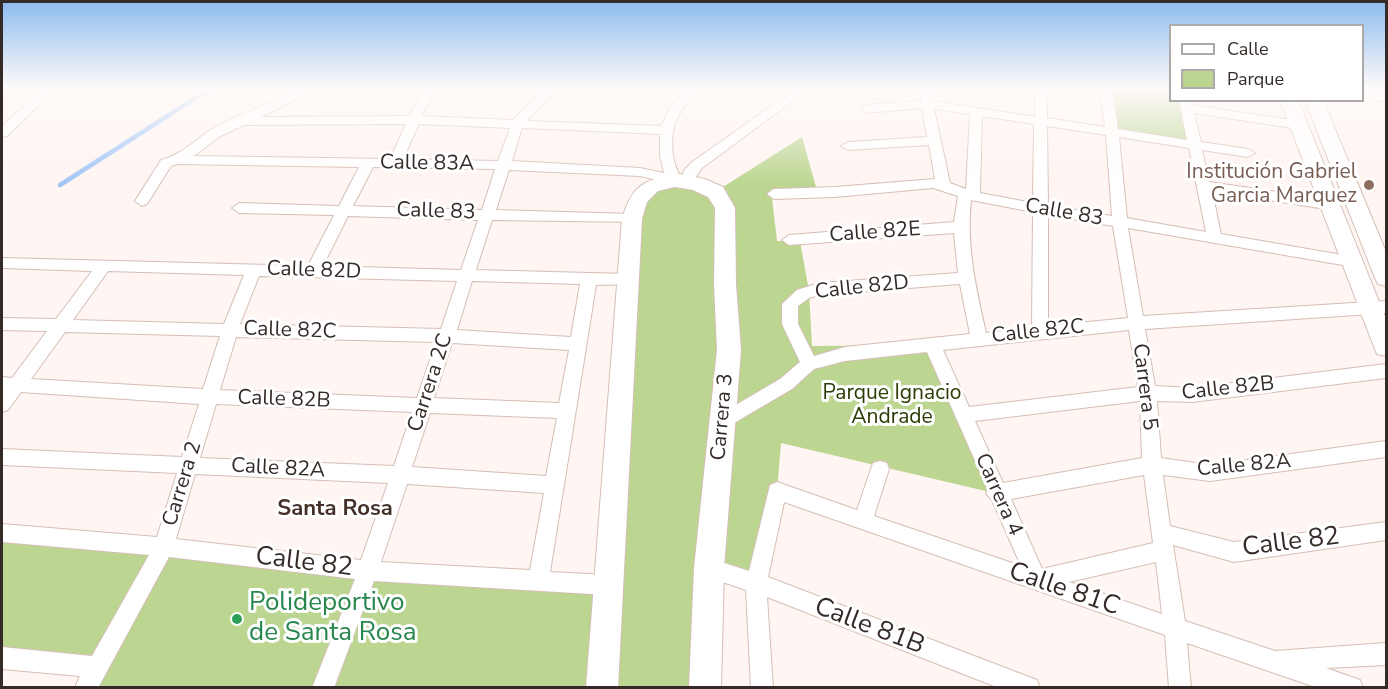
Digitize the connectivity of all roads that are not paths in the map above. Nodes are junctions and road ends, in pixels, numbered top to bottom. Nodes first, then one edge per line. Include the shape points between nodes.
1 (16, 120) edge
2 (387, 120) edge
3 (414, 120) edge
4 (422, 120) edge
5 (669, 120) edge
6 (759, 120) edge
7 (931, 120) edge
8 (975, 120) edge
9 (1040, 120) edge
10 (1041, 120) edge
11 (1111, 120) edge
12 (1189, 120) edge
13 (1273, 120) edge
14 (1297, 120) edge
15 (1322, 120) edge
16 (241, 121) joint
17 (518, 122) junction
18 (1299, 125) junction
19 (665, 130) junction
20 (1112, 131) junction
21 (2, 133) edge
22 (936, 141) junction
23 (1194, 144) junction
24 (848, 146) dead end
25 (1248, 153) dead end
26 (177, 160) junction
27 (368, 163) junction
28 (395, 163) junction
29 (504, 165) junction
30 (683, 182) junction
31 (1202, 184) junction
32 (943, 185) junction
33 (774, 194) dead end
34 (969, 195) junction
35 (142, 201) dead end
36 (1332, 205) junction
37 (239, 208) dead end
38 (1042, 209) junction
39 (344, 210) junction
40 (487, 214) junction
41 (632, 219) junction
42 (1120, 223) junction
43 (961, 227) junction
44 (1215, 239) junction
45 (789, 240) dead end
46 (1354, 262) junction
47 (2, 263) edge
48 (104, 266) junction
49 (254, 270) junction
50 (313, 271) junction
51 (467, 275) junction
52 (966, 278) junction
53 (1386, 278) edge
54 (589, 279) junction
55 (627, 280) junction
56 (1379, 308) edge
57 (1135, 322) junction
58 (2, 324) edge
59 (62, 326) junction
60 (230, 329) junction
61 (1040, 333) junction
62 (446, 336) junction
63 (979, 338) junction
64 (578, 344) junction
65 (932, 344) junction
66 (1386, 347) edge
67 (809, 364) junction
68 (1386, 371) edge
69 (9, 385) edge
70 (1148, 393) junction
71 (210, 397) junction
72 (2, 405) edge
73 (423, 405) junction
74 (566, 411) junction
75 (963, 415) junction
76 (723, 421) junction
77 (1386, 449) edge
78 (2, 457) edge
79 (188, 465) junction
80 (1152, 465) junction
81 (880, 469) dead end
82 (400, 475) junction
83 (554, 485) junction
84 (996, 493) junction
85 (863, 521) junction
86 (1386, 531) edge
87 (2, 533) edge
88 (1164, 543) junction
89 (164, 547) junction
90 (709, 568) junction
91 (368, 571) junction
92 (1037, 580) junction
93 (538, 582) junction
94 (756, 583) junction
95 (608, 585) junction
96 (1175, 628) junction
97 (1386, 654) edge
98 (2, 658) edge
99 (1268, 661) junction
100 (97, 667) junction
101 (86, 687) edge
102 (323, 687) edge
103 (602, 687) edge
104 (705, 687) edge
105 (762, 687) edge
106 (1029, 687) edge
107 (1180, 687) edge
108 (1352, 687) edge

1 - 21 street
2 - 16 street
3 - 28 street
4 - 17 street
5 - 19 street
6 - 30 street via 698,165
7 - 22 street
8 - 34 street
9 - 38 street
10 - 20 street
11 - 20 street, Carrera 5
12 - 23 street
13 - 18 street
14 - 18 main road
15 - 53 main road
16 - 26 street
17 - 19 street
17 - 29 street, Carrera 2C
18 - 36 main road
19 - 30 street via 668,166
20 - 23 street
20 - 42 street, Carrera 5
22 - 24 street
22 - 32 street
23 - 25 street
23 - 31 street
26 - 27 street, Calle 83A
26 - 35 street via 166,163
27 - 28 street, Calle 83A
27 - 39 street
28 - 29 street, Calle 83A
29 - 30 street, Calle 83A via 640,172
29 - 40 street, Carrera 2C
30 - 41 main road via 651,186 638,199
30 - 76 main road, Carrera 3 via 716,192 725,208 729,350
31 - 36 street
31 - 44 street
32 - 33 street, Calle 83
32 - 34 street, Calle 83
34 - 38 street, Calle 83
34 - 43 street
36 - 46 main road
37 - 39 street, Calle 83
38 - 42 street, Calle 83
38 - 61 street
39 - 40 street, Calle 83
39 - 50 street
40 - 41 street, Calle 83
40 - 51 street, Carrera 2C
41 - 55 main road
42 - 44 street, Calle 83
42 - 57 street, Carrera 5
43 - 45 street, Calle 82E
43 - 52 street
44 - 46 street, Calle 83
46 - 56 main road
47 - 48 street, Calle 82D
48 - 49 street, Calle 82D
48 - 59 street
49 - 50 street, Calle 82D
49 - 60 street, Carrera 2
50 - 51 street, Calle 82D
51 - 54 street, Calle 82D
51 - 62 street, Carrera 2C
52 - 63 street
52 - 67 street, Calle 82D via 802,294 790,304 790,324
54 - 55 street, Calle 82D
54 - 64 street
55 - 95 main road
56 - 57 street, Calle 82C
56 - 66 main road
57 - 61 street, Calle 82C
57 - 70 street, Carrera 5
58 - 59 street, Calle 82C
59 - 60 street, Calle 82C
59 - 69 street
60 - 62 street, Calle 82C
60 - 71 street, Carrera 2
61 - 63 street, Calle 82C
62 - 64 street, Calle 82C
62 - 73 street, Carrera 2C
63 - 65 street, Calle 82C
64 - 74 street
65 - 67 street, Calle 82C via 845,354
65 - 75 street, Carrera 4
67 - 76 street, Calle 82C via 786,384
68 - 70 street, Calle 82B via 1192,395
69 - 71 street, Calle 82B
69 - 72 street
70 - 75 street, Calle 82B
70 - 80 street, Carrera 5
71 - 73 street, Calle 82B
71 - 79 street, Carrera 2
73 - 74 street, Calle 82B
73 - 82 street, Carrera 2C
74 - 83 street
75 - 84 street, Carrera 4
76 - 90 main road, Carrera 3
77 - 80 street, Calle 82A via 1210,473
78 - 79 street, Calle 82A
79 - 82 street, Calle 82A
79 - 89 street, Carrera 2
80 - 84 street, Calle 82A
80 - 88 street, Carrera 5
81 - 85 street
82 - 83 street, Calle 82A
82 - 91 street, Carrera 2C
83 - 93 street
84 - 92 street, Carrera 4
85 - 92 street, Calle 81C
85 - 94 street, Calle 81C via 777,490
86 - 88 street, Calle 82 via 1234,552
87 - 89 street, Calle 82
88 - 92 street, Calle 82
88 - 96 street, Carrera 5
89 - 91 street, Calle 82
89 - 100 street, Carrera 2
90 - 94 street, Calle 81B
90 - 104 main road, Carrera 3
91 - 93 street, Calle 82
91 - 102 street, Carrera 2C
92 - 96 street, Calle 81C
93 - 95 street, Calle 82
94 - 105 street
94 - 106 street, Calle 81B
95 - 103 main road
96 - 99 street, Calle 81C
96 - 107 street, Carrera 5
97 - 99 street
98 - 100 street
99 - 108 street, Calle 81C
100 - 101 street, Carrera 2

